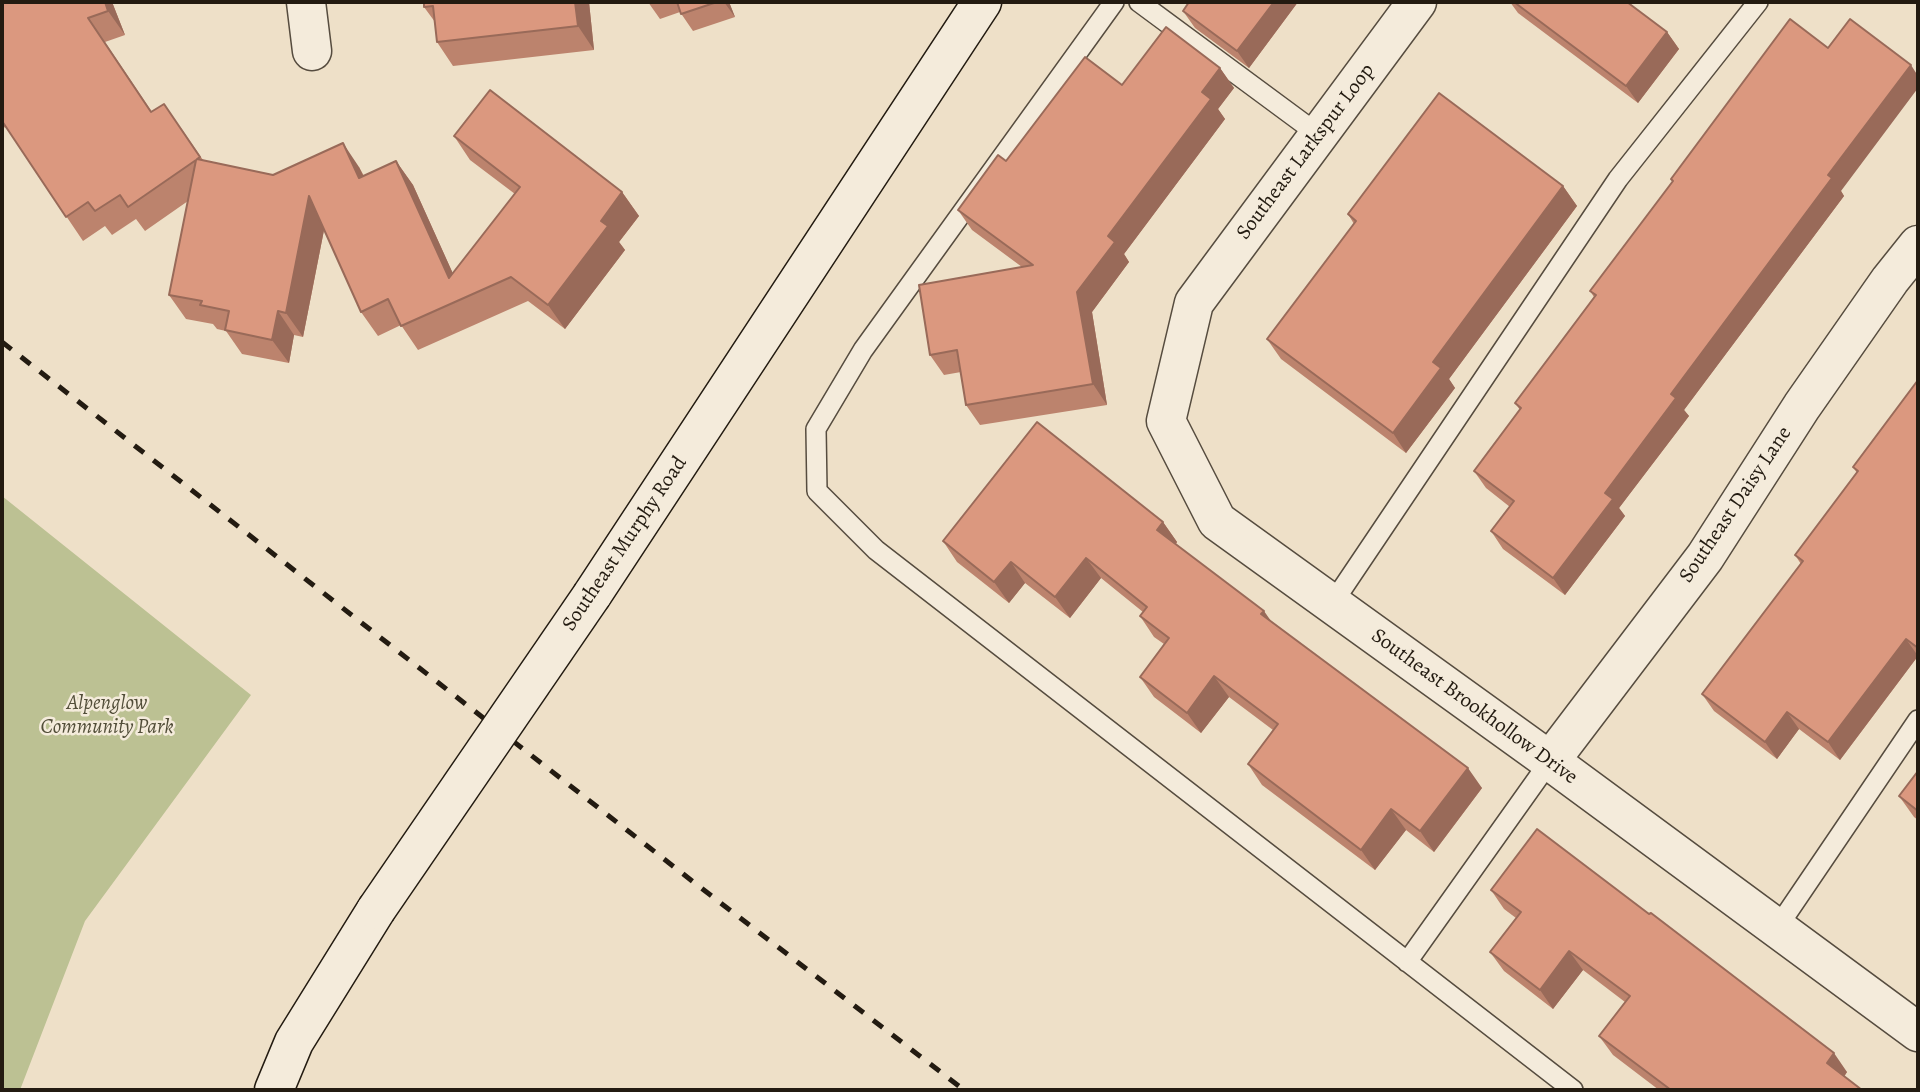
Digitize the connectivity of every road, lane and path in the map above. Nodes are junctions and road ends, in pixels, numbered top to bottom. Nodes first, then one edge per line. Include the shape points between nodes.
1 (306, 2) edge
2 (982, 2) edge
3 (1114, 2) edge
4 (1139, 2) edge
5 (1417, 2) edge
6 (1758, 2) edge
7 (312, 51) dead end
8 (1319, 135) junction
9 (1918, 246) edge
10 (1194, 303) joint
11 (1332, 604) junction
12 (1918, 720) edge
13 (1550, 761) junction
14 (1777, 928) junction
15 (1407, 962) junction
16 (1918, 1032) edge
17 (274, 1090) edge
18 (1573, 1090) edge

1 - 7 street
2 - 17 street, Southeast Murphy Road, bridge via 592,595 376,910 294,1042
3 - 15 lane via 863,350 816,429 817,491 876,550
4 - 8 lane
5 - 8 street, Southeast Larkspur Loop
6 - 11 lane via 1618,179
8 - 10 street, Southeast Larkspur Loop
9 - 13 street, Southeast Daisy Lane via 1802,406 1705,557
10 - 11 street, Southeast Brookhollow Drive via 1166,421 1217,521
11 - 13 street, Southeast Brookhollow Drive
12 - 14 lane
13 - 14 street, Southeast Brookhollow Drive
13 - 15 lane
14 - 16 street, Southeast Brookhollow Drive
15 - 18 lane

